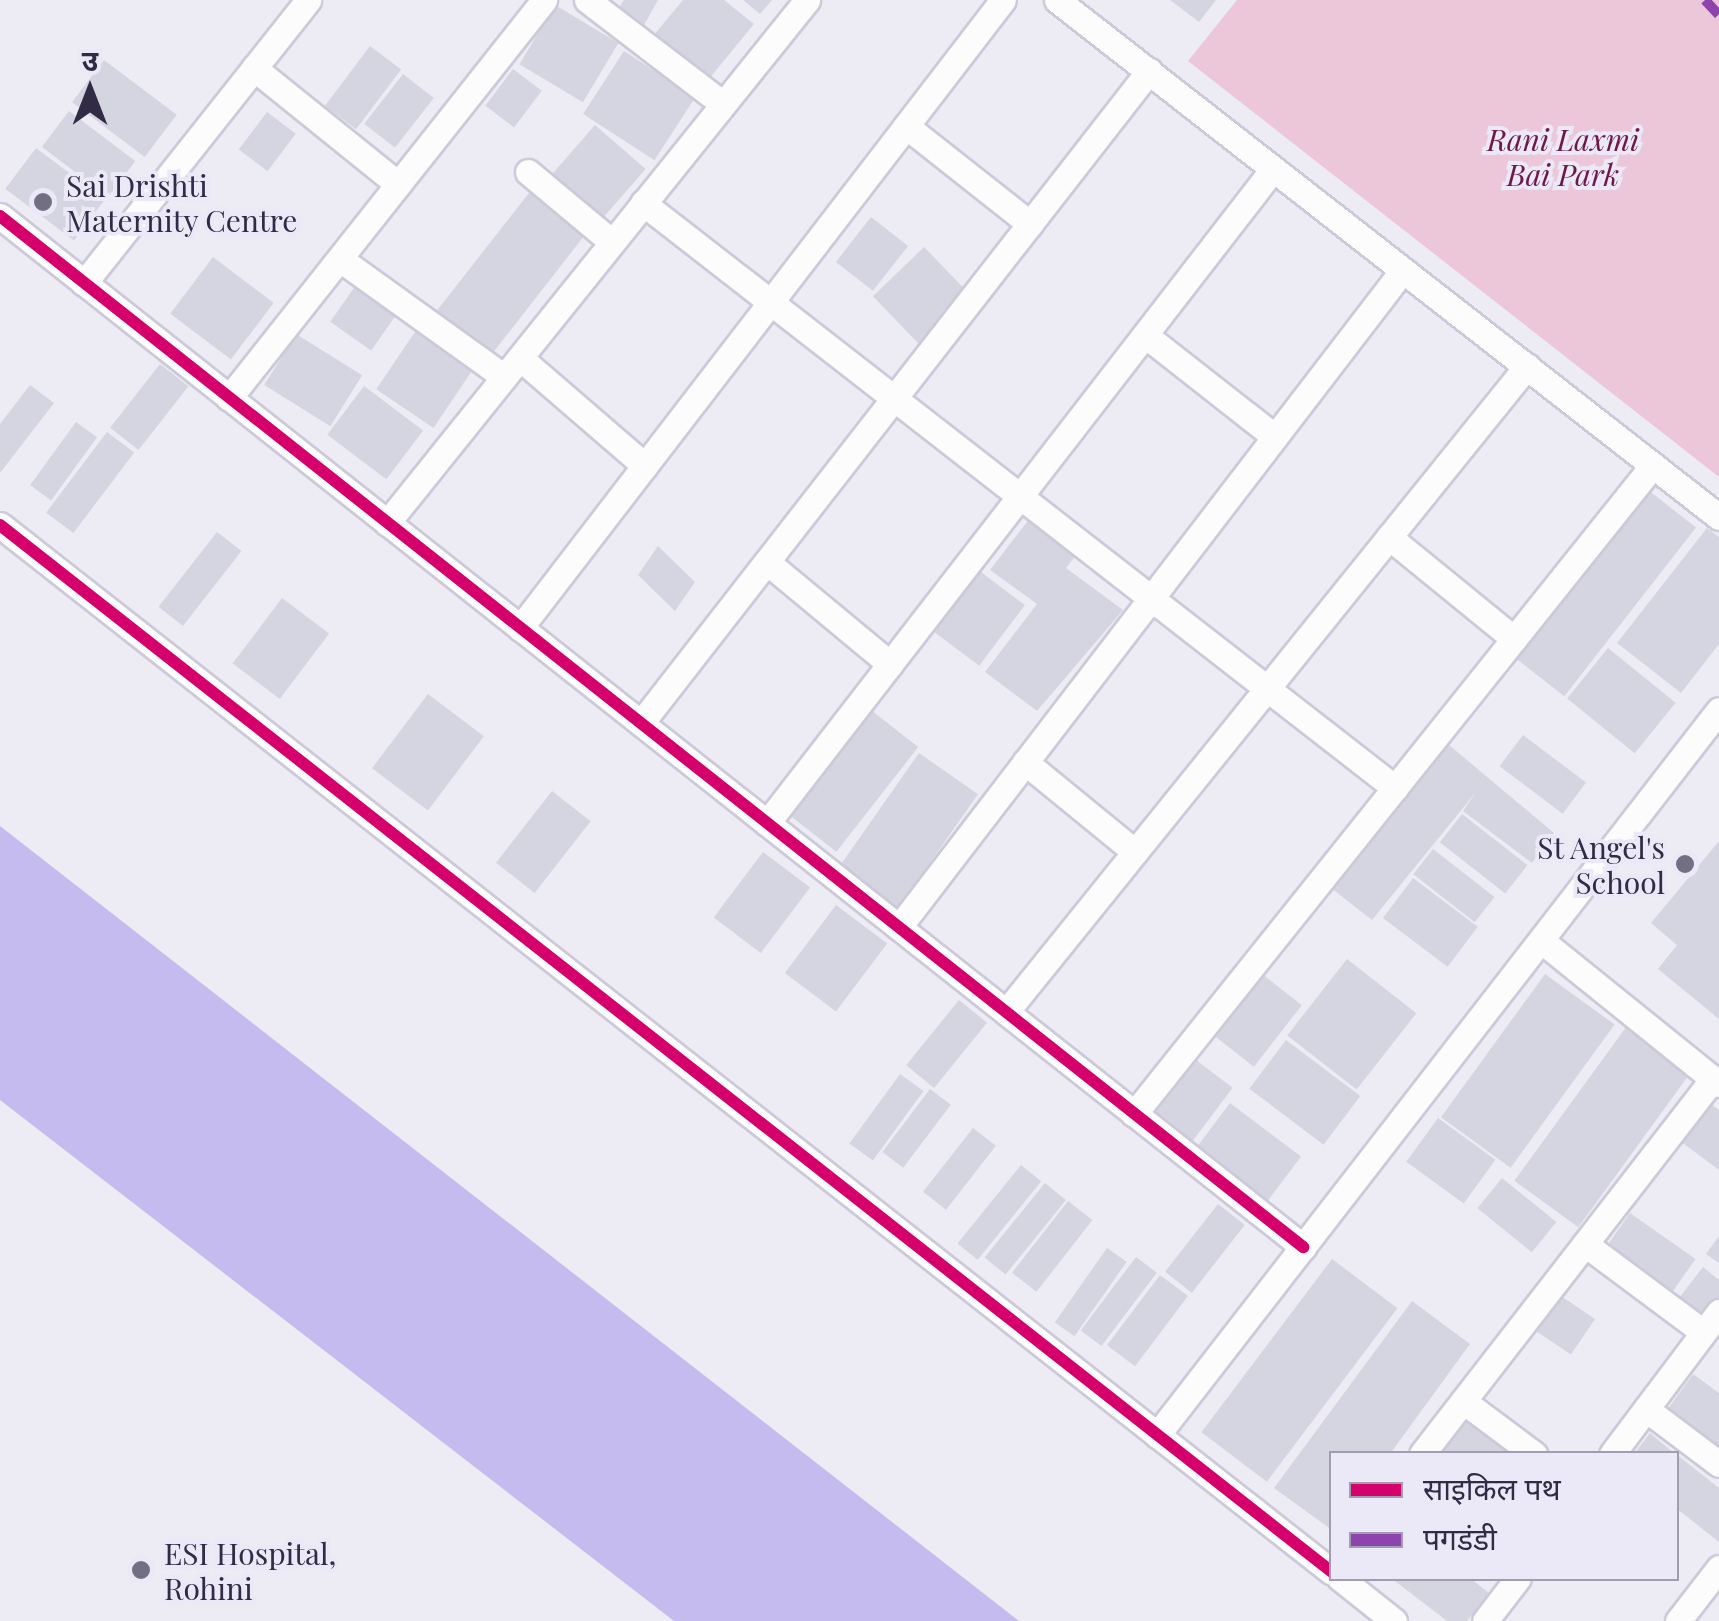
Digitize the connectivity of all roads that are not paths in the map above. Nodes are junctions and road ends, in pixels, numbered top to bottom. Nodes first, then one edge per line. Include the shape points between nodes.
1 (308, 0) edge
2 (544, 0) edge
3 (587, 0) edge
4 (807, 0) edge
5 (1003, 0) edge
6 (1058, 0) edge
7 (254, 68) junction
8 (1149, 72) junction
9 (723, 104) junction
10 (906, 126) junction
11 (1273, 169) junction
12 (528, 172) dead end
13 (398, 184) junction
14 (644, 204) junction
15 (0, 216) edge
16 (1030, 224) junction
17 (612, 242) junction
18 (340, 259) junction
19 (1403, 270) junction
20 (84, 283) junction
21 (771, 302) junction
22 (1144, 335) junction
23 (1526, 366) junction
24 (512, 368) junction
25 (229, 398) junction
26 (894, 399) junction
27 (1275, 437) junction
28 (1654, 465) junction
29 (645, 466) junction
30 (1020, 496) junction
31 (1719, 517) edge
32 (387, 523) junction
33 (0, 525) edge
34 (1389, 537) junction
35 (767, 562) junction
36 (1151, 598) junction
37 (520, 628) junction
38 (1514, 639) junction
39 (890, 664) junction
40 (1267, 688) junction
41 (1719, 710) edge
42 (641, 724) junction
43 (1025, 762) junction
44 (1395, 788) junction
45 (767, 823) junction
46 (1135, 852) junction
47 (898, 928) junction
48 (1542, 941) junction
49 (1006, 1012) junction
50 (1716, 1082) edge
51 (1134, 1114) junction
52 (1585, 1244) junction
53 (1304, 1247) junction
54 (1711, 1322) edge
55 (1463, 1401) junction
56 (1646, 1409) junction
57 (1157, 1435) junction
58 (1424, 1451) edge
59 (1530, 1451) edge
60 (1614, 1451) edge
61 (1719, 1464) edge
62 (1719, 1568) edge
63 (1329, 1569) edge
64 (1344, 1581) edge
65 (1516, 1581) edge
66 (1709, 1600) edge
67 (1394, 1621) edge
68 (1486, 1621) edge
69 (1678, 1621) edge

1 - 7 street
2 - 13 street
3 - 9 street
4 - 9 street
5 - 10 street
6 - 8 street
7 - 13 street
7 - 20 street
8 - 11 street
8 - 16 street
9 - 14 street
10 - 16 street
10 - 21 street
11 - 19 street
11 - 22 street
12 - 17 street
13 - 18 street
14 - 17 street
14 - 21 street
15 - 20 street
16 - 26 street
17 - 24 street
18 - 24 street
18 - 25 street
19 - 23 street
19 - 27 street
20 - 25 street
21 - 26 street
21 - 29 street
22 - 27 street
22 - 30 street
23 - 28 street
23 - 34 street
24 - 29 street
24 - 32 street
25 - 32 street
26 - 30 street
26 - 35 street
27 - 36 street
28 - 31 street
28 - 38 street
29 - 37 street
30 - 36 street
30 - 39 street
32 - 37 street
33 - 57 street
34 - 38 street
34 - 40 street
35 - 39 street
35 - 42 street
36 - 40 street
36 - 43 street
37 - 42 street
38 - 44 street
39 - 45 street
40 - 44 street
40 - 46 street
41 - 48 street
42 - 45 street
43 - 46 street
43 - 47 street
44 - 51 street
45 - 47 street
46 - 49 street
47 - 49 street
48 - 50 street
48 - 53 street
49 - 51 street
50 - 52 street
51 - 53 street
52 - 54 street
52 - 55 street
53 - 57 street
54 - 56 street
55 - 58 street
55 - 59 street
56 - 60 street
56 - 61 street
57 - 63 street
62 - 66 street
64 - 67 street
65 - 68 street
66 - 69 street

